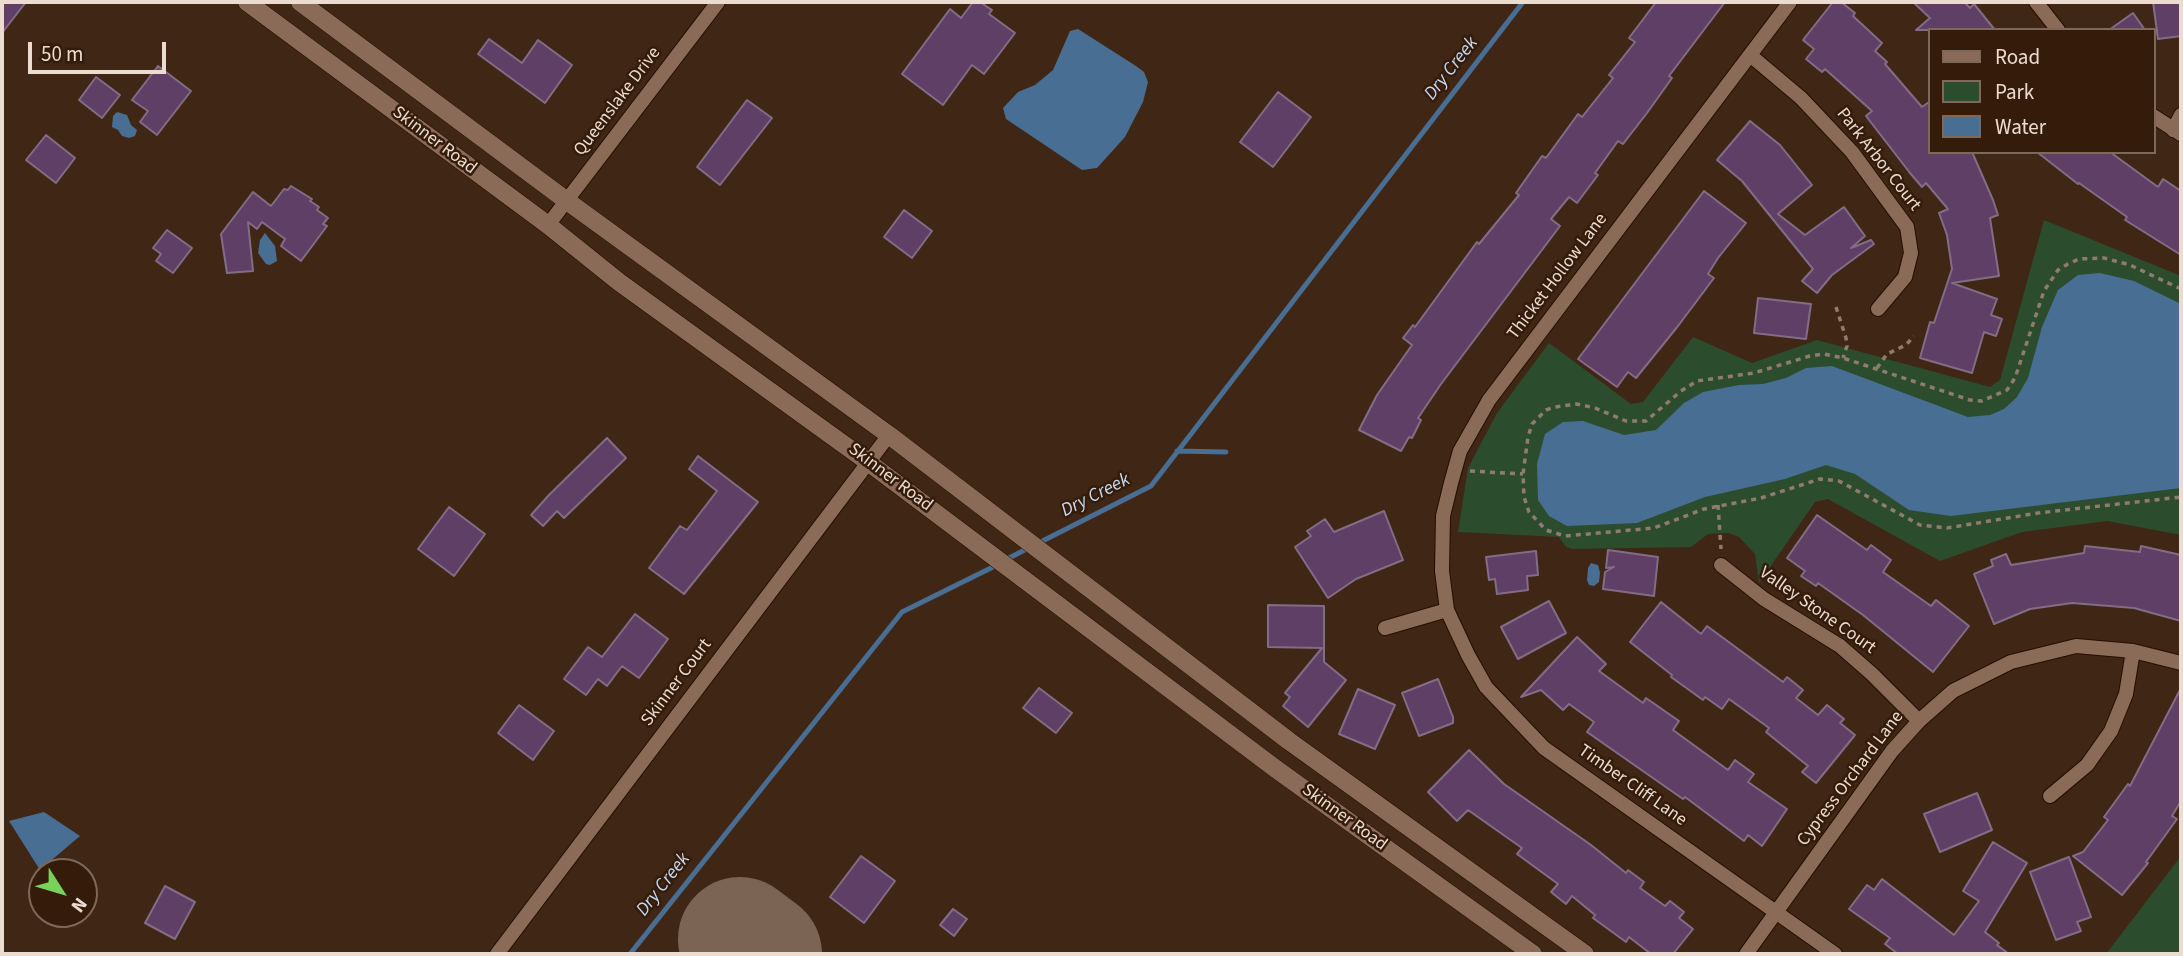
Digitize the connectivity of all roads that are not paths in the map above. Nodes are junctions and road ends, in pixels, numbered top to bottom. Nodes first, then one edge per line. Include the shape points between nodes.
1 (247, 2) edge
2 (300, 2) edge
3 (718, 2) edge
4 (1790, 2) edge
5 (2036, 2) edge
6 (2056, 28) edge
7 (1750, 55) junction
8 (2181, 115) edge
9 (2155, 118) edge
10 (2177, 132) edge
11 (568, 201) junction
12 (548, 225) junction
13 (1878, 309) dead end
14 (890, 435) junction
15 (868, 462) junction
16 (1721, 565) road end
17 (1447, 610) junction
18 (1385, 628) dead end
19 (2133, 651) junction
20 (2181, 663) edge
21 (1919, 721) junction
22 (2050, 796) dead end
23 (1776, 911) junction
24 (496, 954) edge
25 (1533, 954) edge
26 (1585, 954) edge
27 (1746, 954) edge
28 (1835, 954) edge

1 - 12 street, Skinner Road
2 - 11 street, Skinner Road
3 - 11 street, Queenslake Drive
4 - 7 street, Thicket Hollow Lane
5 - 6 street
7 - 13 street, Park Arbor Court via 1801,98 1852,152 1907,227 1911,253 1905,277
7 - 17 street, Thicket Hollow Lane via 1489,400 1460,450 1443,516
8 - 10 street
9 - 10 street
11 - 12 street, Queenslake Drive
11 - 14 street, Skinner Road
12 - 15 street, Skinner Road via 619,282
14 - 15 street, Skinner Court
14 - 26 street, Skinner Road via 1289,741
15 - 24 street, Skinner Court
15 - 25 street, Skinner Road via 1276,769
16 - 21 street, Valley Stone Court via 1764,599 1840,646
17 - 18 street
17 - 23 street, Timber Cliff Lane via 1486,687 1544,748
19 - 20 street, Cypress Orchard Lane
19 - 21 street, Cypress Orchard Lane via 2076,646 2011,662 1953,691
19 - 22 street via 2126,694 2110,731 2087,765
21 - 23 street, Cypress Orchard Lane via 1892,751
23 - 27 street, Cypress Orchard Lane
23 - 28 street, Timber Cliff Lane

